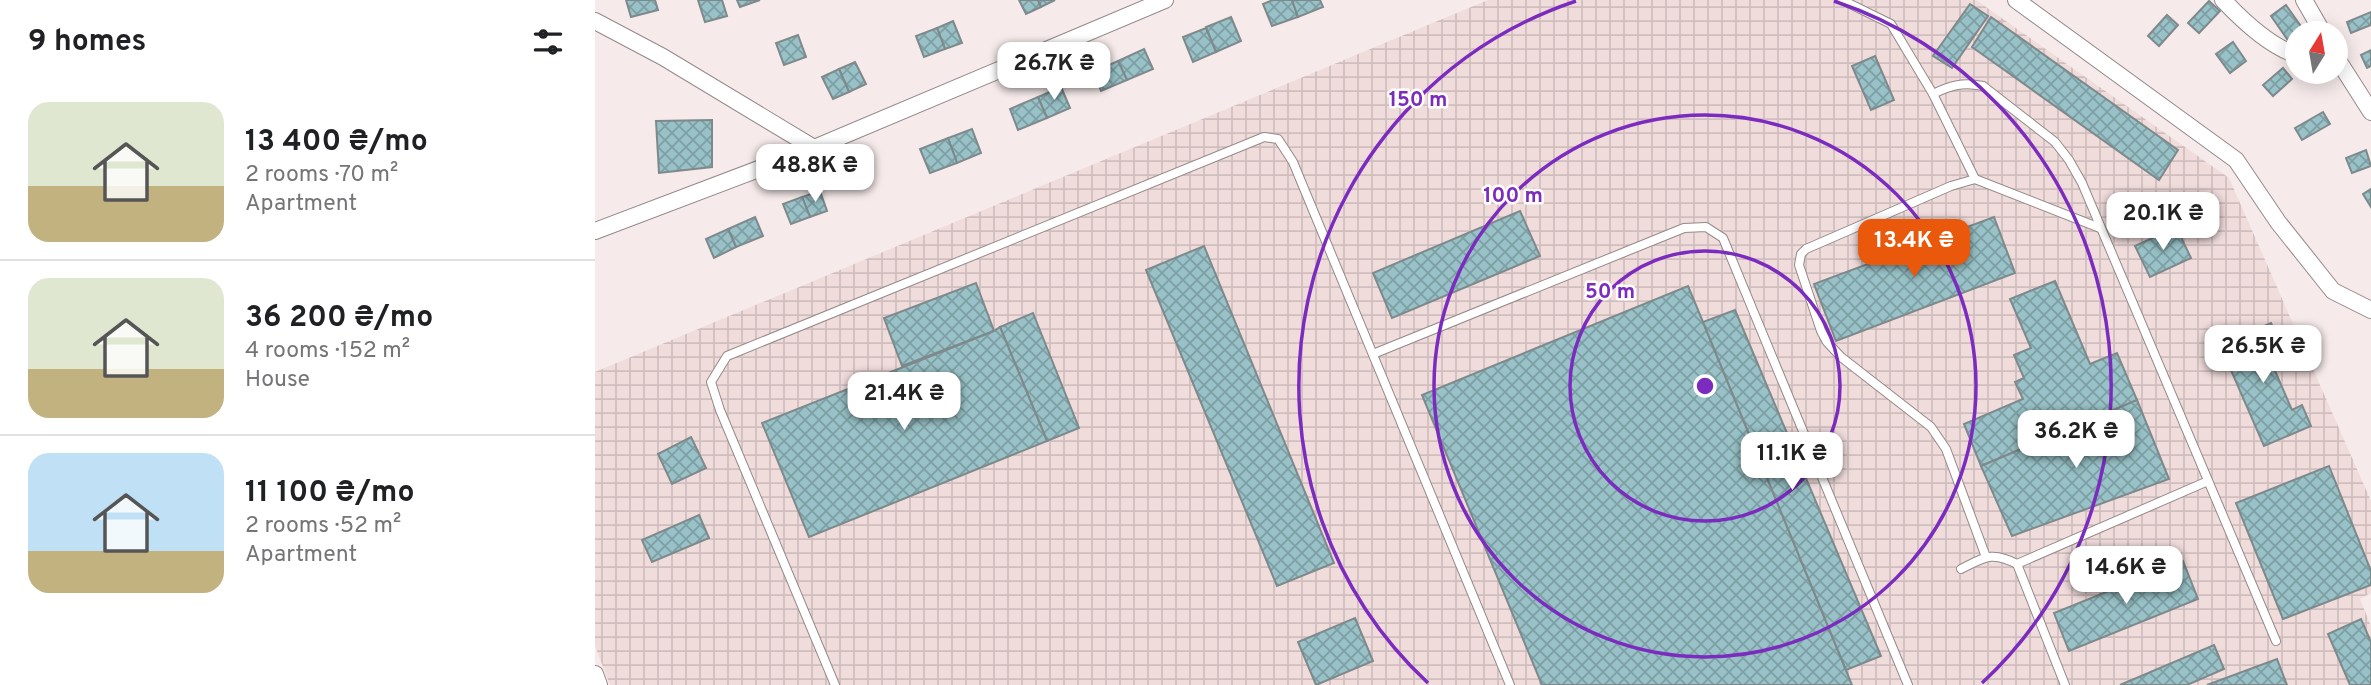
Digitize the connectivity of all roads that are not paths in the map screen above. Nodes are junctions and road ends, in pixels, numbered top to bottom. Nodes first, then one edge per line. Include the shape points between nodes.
1 (1165, 0) edge
2 (1842, 0) edge
3 (2016, 0) edge
4 (2223, 0) edge
5 (2304, 0) edge
6 (595, 21) edge
7 (2316, 21) edge
8 (2285, 52) edge
9 (2349, 79) edge
10 (1933, 94) junction
11 (2371, 112) edge
12 (814, 148) junction
13 (1975, 179) junction
14 (2100, 228) junction
15 (595, 231) edge
16 (2371, 310) edge
17 (1373, 354) junction
18 (2208, 481) junction
19 (1986, 556) junction
20 (2017, 564) junction
21 (1961, 569) dead end
22 (2276, 640) dead end
23 (595, 674) edge
24 (599, 685) edge
25 (835, 685) edge
26 (1510, 685) edge
27 (1909, 685) edge
28 (2065, 685) edge

1 - 12 street
2 - 10 lane via 1891,24
3 - 16 street via 2236,160 2333,291
4 - 8 street
5 - 7 street
6 - 12 street
9 - 11 street
10 - 13 lane
10 - 14 lane via 1951,85 1983,86 2055,142 2082,183
12 - 15 street
13 - 14 lane
13 - 19 lane via 1806,248 1799,265 1827,342 1931,427 1946,449
14 - 18 lane
17 - 25 lane via 1293,162 1278,139 1264,137 727,356 711,382 720,410
17 - 26 lane
17 - 27 lane via 1684,228 1706,227 1723,238
18 - 20 lane
18 - 22 lane
19 - 20 lane
19 - 21 lane
20 - 28 lane
23 - 24 street

